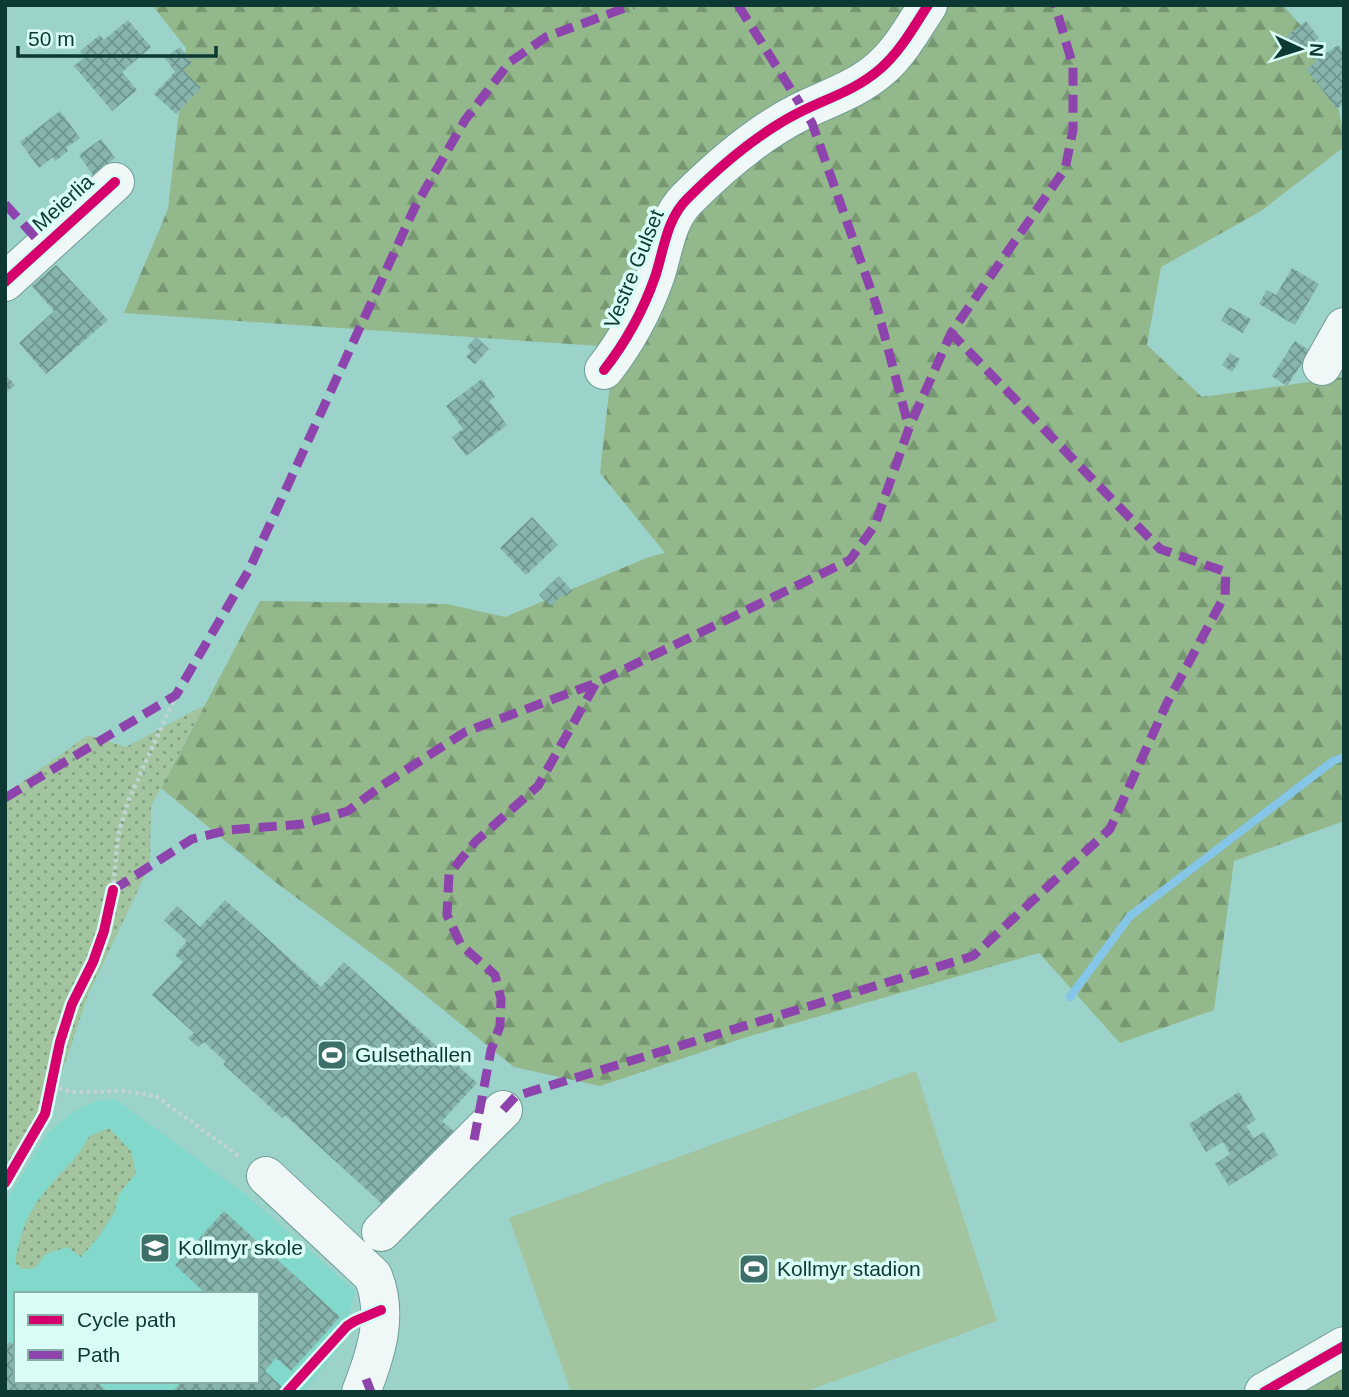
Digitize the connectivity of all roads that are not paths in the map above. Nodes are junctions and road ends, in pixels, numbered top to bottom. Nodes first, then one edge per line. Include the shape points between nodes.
1 (928, 5) edge
2 (115, 182) dead end
3 (5, 282) edge
4 (1344, 327) edge
5 (1322, 366) dead end
6 (604, 370) dead end
7 (503, 1110) dead end
8 (266, 1176) road end
9 (382, 1232) dead end
10 (1344, 1346) edge
11 (361, 1392) edge
12 (1264, 1392) edge

1 - 6 street, Vestre Gulset via 881,68 857,87 770,129 685,201 672,217 654,279 625,344
2 - 3 street, Meierlia
4 - 5 street
7 - 9 street
8 - 11 street via 373,1276 379,1293 379,1336
10 - 12 street

